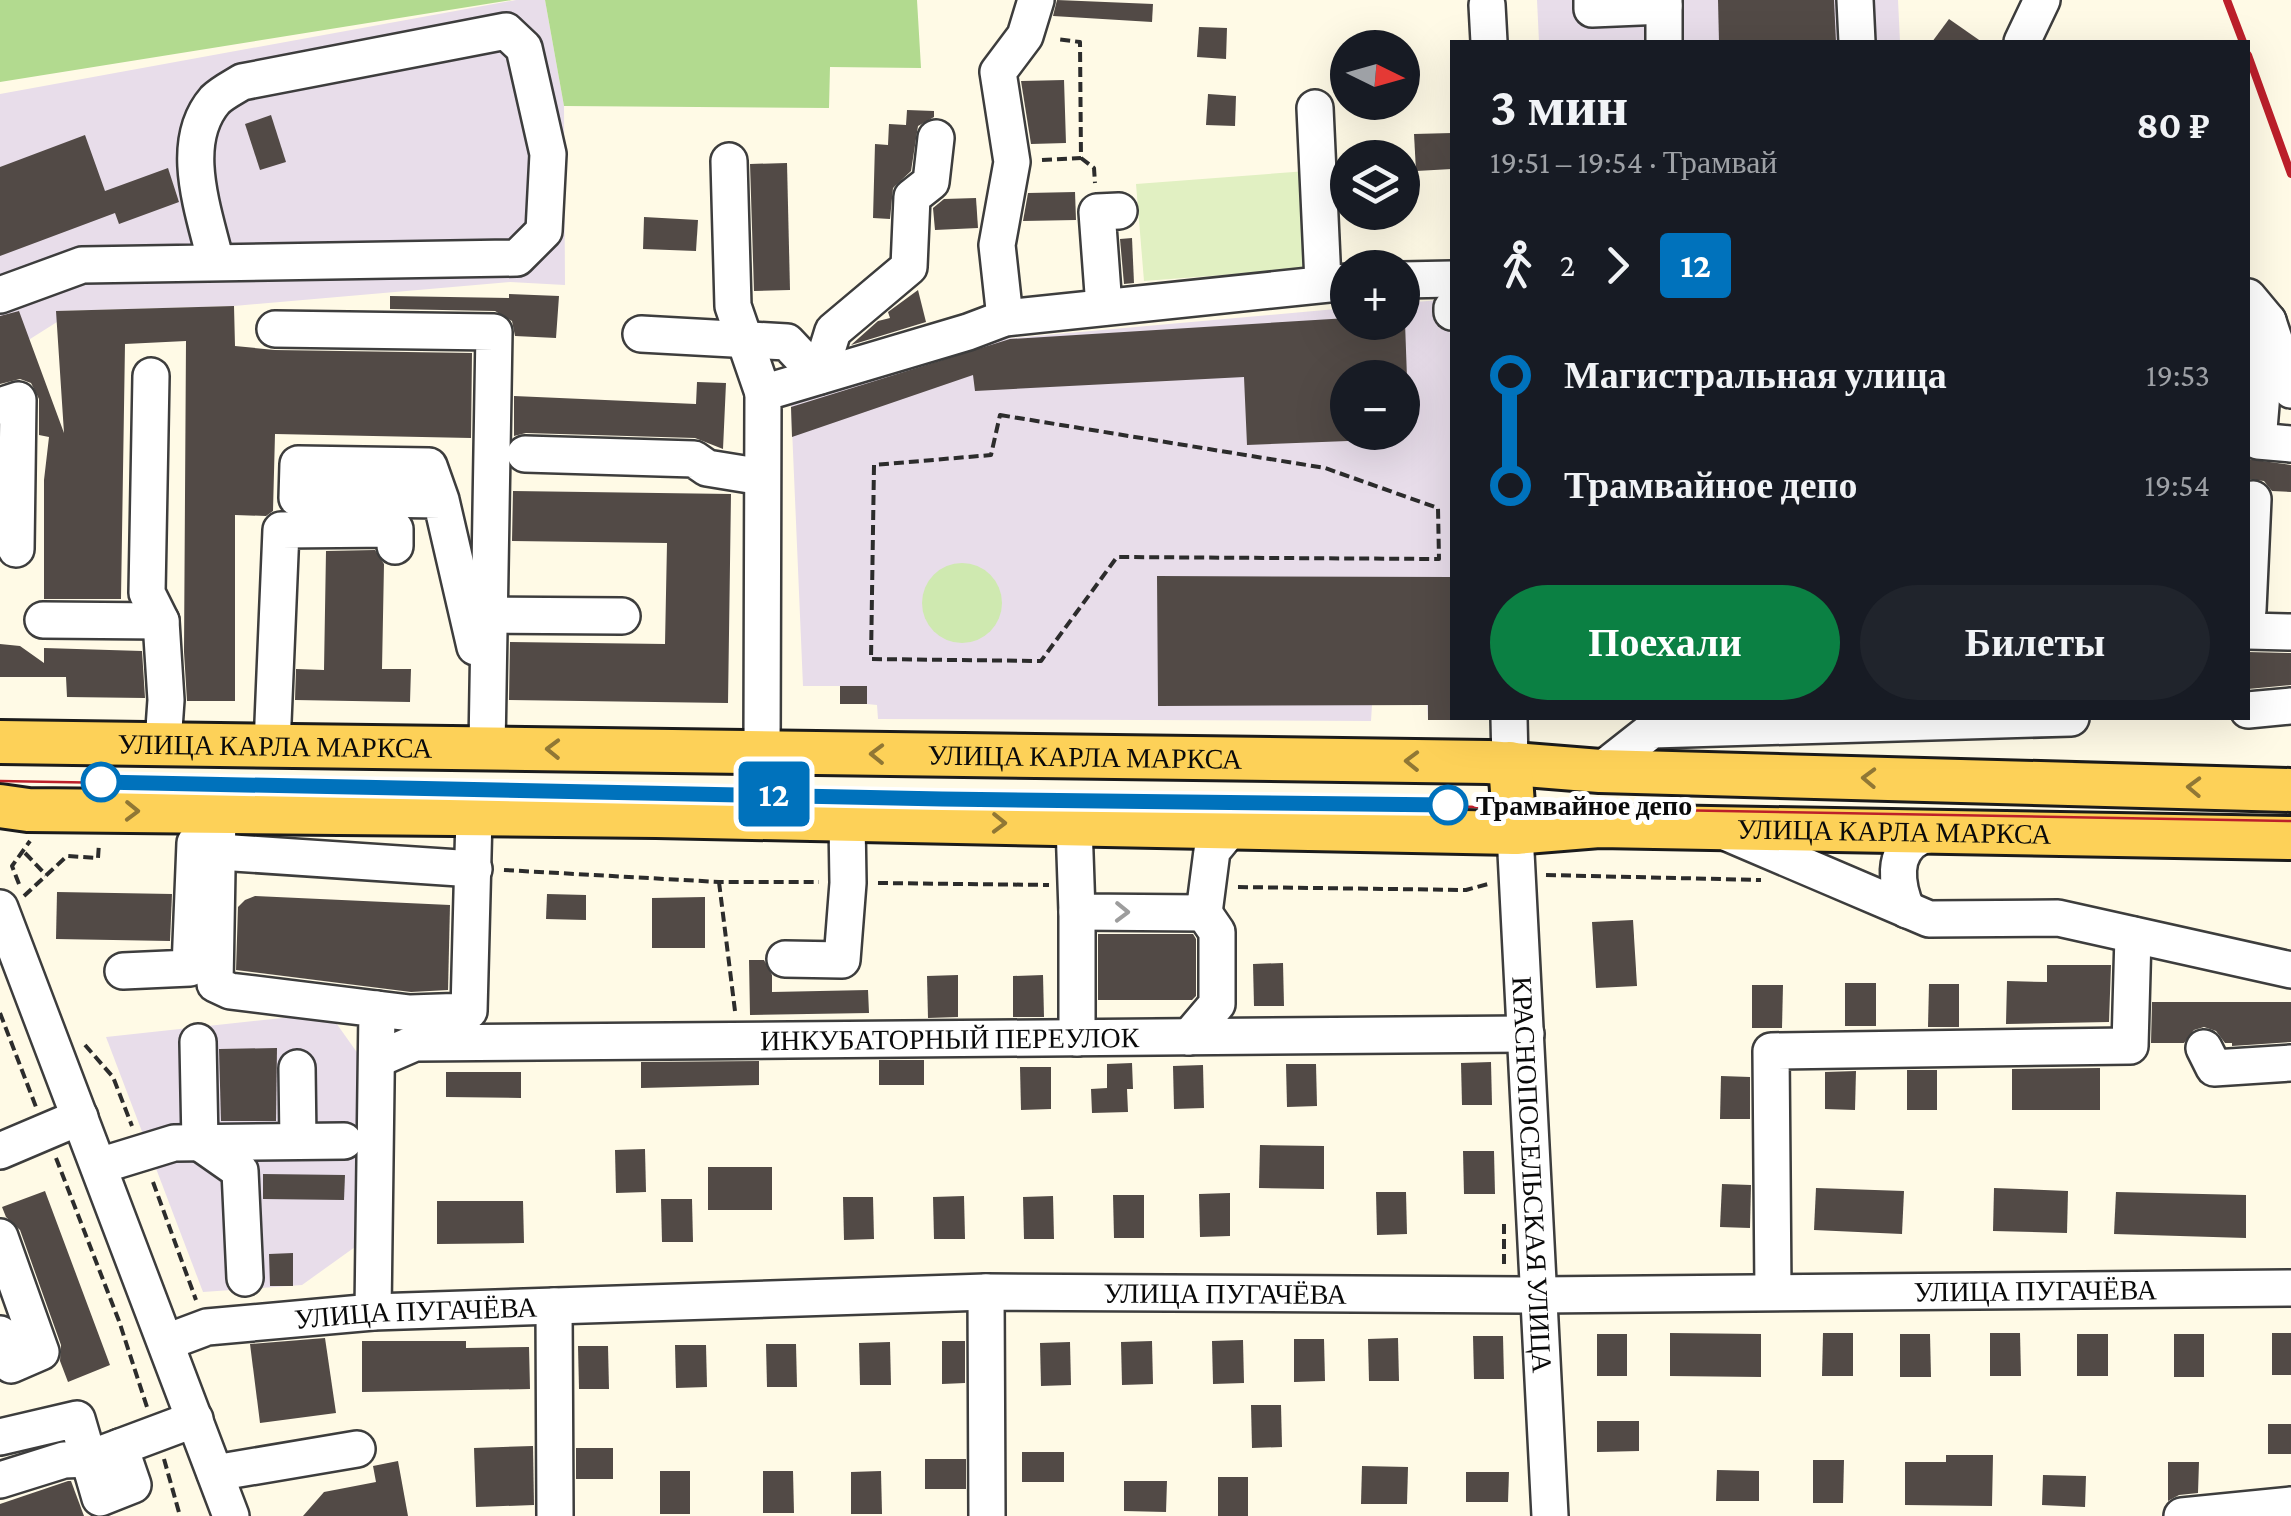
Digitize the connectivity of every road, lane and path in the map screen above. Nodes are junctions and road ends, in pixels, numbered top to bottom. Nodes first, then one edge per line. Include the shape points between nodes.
1 (1036, 0) edge
2 (1592, 0) edge
3 (1855, 0) edge
4 (2042, 0) edge
5 (1664, 3) edge
6 (1488, 5) dead end
7 (1025, 36) junction
8 (1488, 40) edge
9 (1664, 40) edge
10 (1857, 40) edge
11 (2023, 40) edge
12 (1315, 108) dead end
13 (936, 138) dead end
14 (729, 161) dead end
15 (1012, 162) junction
16 (1119, 211) dead end
17 (1331, 250) edge
18 (216, 263) junction
19 (1450, 279) edge
20 (1420, 280) edge
21 (1330, 283) edge
22 (0, 295) edge
23 (1104, 306) junction
24 (2258, 309) edge
25 (1005, 318) junction
26 (275, 329) dead end
27 (641, 334) dead end
28 (744, 340) junction
29 (151, 376) dead end
30 (820, 376) junction
31 (2291, 390) edge
32 (763, 393) junction
33 (0, 406) edge
34 (2291, 444) edge
35 (525, 454) dead end
36 (762, 477) junction
37 (2252, 499) dead end
38 (440, 500) dead end
39 (0, 515) edge
40 (395, 546) dead end
41 (2250, 554) edge
42 (489, 614) junction
43 (622, 616) dead end
44 (43, 620) dead end
45 (161, 621) junction
46 (2250, 631) edge
47 (2291, 632) edge
48 (871, 659) joint
49 (488, 702) junction
50 (2291, 706) edge
51 (2250, 710) edge
52 (1509, 720) edge
53 (2002, 720) edge
54 (0, 742) edge
55 (163, 743) junction
56 (272, 746) junction
57 (487, 748) junction
58 (762, 752) junction
59 (1510, 763) junction
60 (1600, 771) junction
61 (2291, 790) edge
62 (0, 806) edge
63 (474, 816) junction
64 (847, 820) junction
65 (211, 825) junction
66 (1074, 825) junction
67 (1231, 828) junction
68 (1715, 828) junction
69 (1954, 832) junction
70 (32, 838) dead end
71 (99, 838) dead end
72 (2291, 838) edge
73 (25, 852) junction
74 (1516, 854) junction
75 (474, 869) junction
76 (46, 874) junction
77 (719, 882) junction
78 (848, 883) junction
79 (1076, 898) junction
80 (1206, 900) junction
81 (0, 908) edge
82 (1908, 910) junction
83 (2133, 935) junction
84 (785, 959) dead end
85 (2291, 970) edge
86 (123, 971) dead end
87 (377, 1009) junction
88 (0, 1014) edge
89 (74, 1033) dead end
90 (1526, 1034) junction
91 (1190, 1037) junction
92 (1076, 1038) junction
93 (738, 1040) junction
94 (198, 1042) dead end
95 (2204, 1048) dead end
96 (378, 1059) junction
97 (2291, 1062) edge
98 (297, 1068) dead end
99 (80, 1116) junction
100 (46, 1132) junction
101 (344, 1140) dead end
102 (298, 1141) junction
103 (200, 1143) junction
104 (0, 1151) edge
105 (142, 1153) junction
106 (99, 1166) junction
107 (0, 1238) edge
108 (245, 1278) dead end
109 (2291, 1288) edge
110 (986, 1292) junction
111 (1773, 1292) junction
112 (1538, 1294) junction
113 (554, 1306) junction
114 (373, 1312) junction
115 (207, 1327) junction
116 (0, 1334) edge
117 (166, 1342) junction
118 (195, 1419) junction
119 (156, 1434) junction
120 (0, 1437) edge
121 (357, 1448) dead end
122 (104, 1453) junction
123 (215, 1474) junction
124 (0, 1480) edge
125 (2291, 1505) edge
126 (180, 1516) edge
127 (231, 1516) edge
128 (555, 1516) edge
129 (987, 1516) edge
130 (1550, 1516) edge
131 (1572, 1516) edge
132 (2182, 1516) edge

1 - 7 street
2 - 5 street via 1592,9
3 - 10 street
4 - 11 street
5 - 9 street
6 - 8 street
7 - 15 street via 998,72
7 - 15 path via 1080,42 1081,158
12 - 17 street
13 - 30 street via 931,182 912,197 909,267 833,331
14 - 28 street via 733,306
15 - 25 street via 997,245
16 - 23 street via 1097,212
18 - 18 street via 517,258 544,231 548,154 524,48 506,31 242,82 216,100 195,138
18 - 22 street via 82,266
19 - 20 street
21 - 23 street
23 - 25 street
24 - 31 street
24 - 34 street via 2258,441
25 - 30 street
26 - 42 street via 494,332
27 - 28 street
28 - 30 street via 788,342
28 - 32 street
29 - 45 street via 147,593
30 - 32 street
32 - 36 street
33 - 39 street via 18,400 16,549
35 - 36 street via 694,459 707,468
36 - 58 street
37 - 41 street
38 - 49 street
40 - 56 street via 395,529 281,530
42 - 43 street
42 - 49 street
44 - 45 street
45 - 55 street
46 - 47 street
48 - 48 path via 874,465 991,455 1000,415 1325,468 1438,508 1439,560 1118,557 1041,661
49 - 57 street
50 - 51 street
52 - 59 street
53 - 60 street via 1652,730
54 - 55 main road, УЛИЦА КАРЛА МАРКСА
55 - 56 main road, УЛИЦА КАРЛА МАРКСА
56 - 57 main road, УЛИЦА КАРЛА МАРКСА
58 -> 57 main road, УЛИЦА КАРЛА МАРКСА
59 -> 58 main road, УЛИЦА КАРЛА МАРКСА
59 - 60 main road, УЛИЦА КАРЛА МАРКСА
59 - 74 main road
61 -> 60 main road, УЛИЦА КАРЛА МАРКСА
62 -> 65 main road, УЛИЦА КАРЛА МАРКСА
63 - 64 main road, УЛИЦА КАРЛА МАРКСА
63 - 65 main road, УЛИЦА КАРЛА МАРКСА
63 - 75 street
64 -> 66 main road, УЛИЦА КАРЛА МАРКСА
64 - 78 street
65 - 75 street
65 - 86 street via 190,968
65 - 87 street via 215,984
66 - 67 main road, УЛИЦА КАРЛА МАРКСА
66 - 79 street
67 - 74 main road, УЛИЦА КАРЛА МАРКСА
67 - 80 street via 1212,850
68 - 69 main road, УЛИЦА КАРЛА МАРКСА
68 - 74 main road, УЛИЦА КАРЛА МАРКСА via 1600,826
68 - 82 street
69 - 72 main road, УЛИЦА КАРЛА МАРКСА
69 - 82 street via 1920,836 1905,850 1898,891
70 - 73 path
71 - 76 path via 98,858 67,856
73 - 76 path
73 - 76 path via 12,866 23,896
74 - 80 path via 1466,890
74 - 90 street, КРАСНОПОСЕЛЬСКАЯ УЛИЦА
75 - 77 path
75 - 87 street via 469,1011
77 - 78 path
77 - 93 path
78 - 79 path
78 - 84 street via 842,960
79 -> 80 street
79 - 92 street
80 - 91 street via 1218,932 1217,1004
81 - 99 street
82 - 83 street via 1929,919 2058,918
83 - 85 street
83 - 111 street via 2130,1046 1772,1051
87 - 96 street
88 - 100 path
89 - 105 path via 113,1077
90 - 91 street, ИНКУБАТОРНЫЙ ПЕРЕУЛОК
90 - 112 street, КРАСНОПОСЕЛЬСКАЯ УЛИЦА
91 - 92 street, ИНКУБАТОРНЫЙ ПЕРЕУЛОК
92 - 93 street, ИНКУБАТОРНЫЙ ПЕРЕУЛОК
93 - 96 street, ИНКУБАТОРНЫЙ ПЕРЕУЛОК via 415,1043
94 - 103 street
95 - 97 street via 2214,1068
96 - 114 street
98 - 102 street
99 - 100 street
99 - 106 street
100 - 104 street
100 - 119 path
101 - 102 street
102 - 103 street
103 - 105 street
103 - 108 street via 240,1171
105 - 106 street
105 - 115 path
106 - 117 street
107 - 116 street via 41,1352 11,1365
109 - 111 street, УЛИЦА ПУГАЧЁВА
110 - 112 street, УЛИЦА ПУГАЧЁВА
110 - 113 street, УЛИЦА ПУГАЧЁВА
110 - 129 street
111 - 112 street, УЛИЦА ПУГАЧЁВА
112 - 130 street, КРАСНОПОСЕЛЬСКАЯ УЛИЦА
113 - 114 street, УЛИЦА ПУГАЧЁВА
113 - 128 street
114 - 115 street, УЛИЦА ПУГАЧЁВА
115 - 117 street, УЛИЦА ПУГАЧЁВА
117 - 118 street
118 - 119 street
118 - 123 street
119 - 122 street
119 - 126 path
120 - 122 street via 76,1419
121 - 123 street
122 - 124 street
123 - 127 street
125 - 132 street
130 - 131 street

